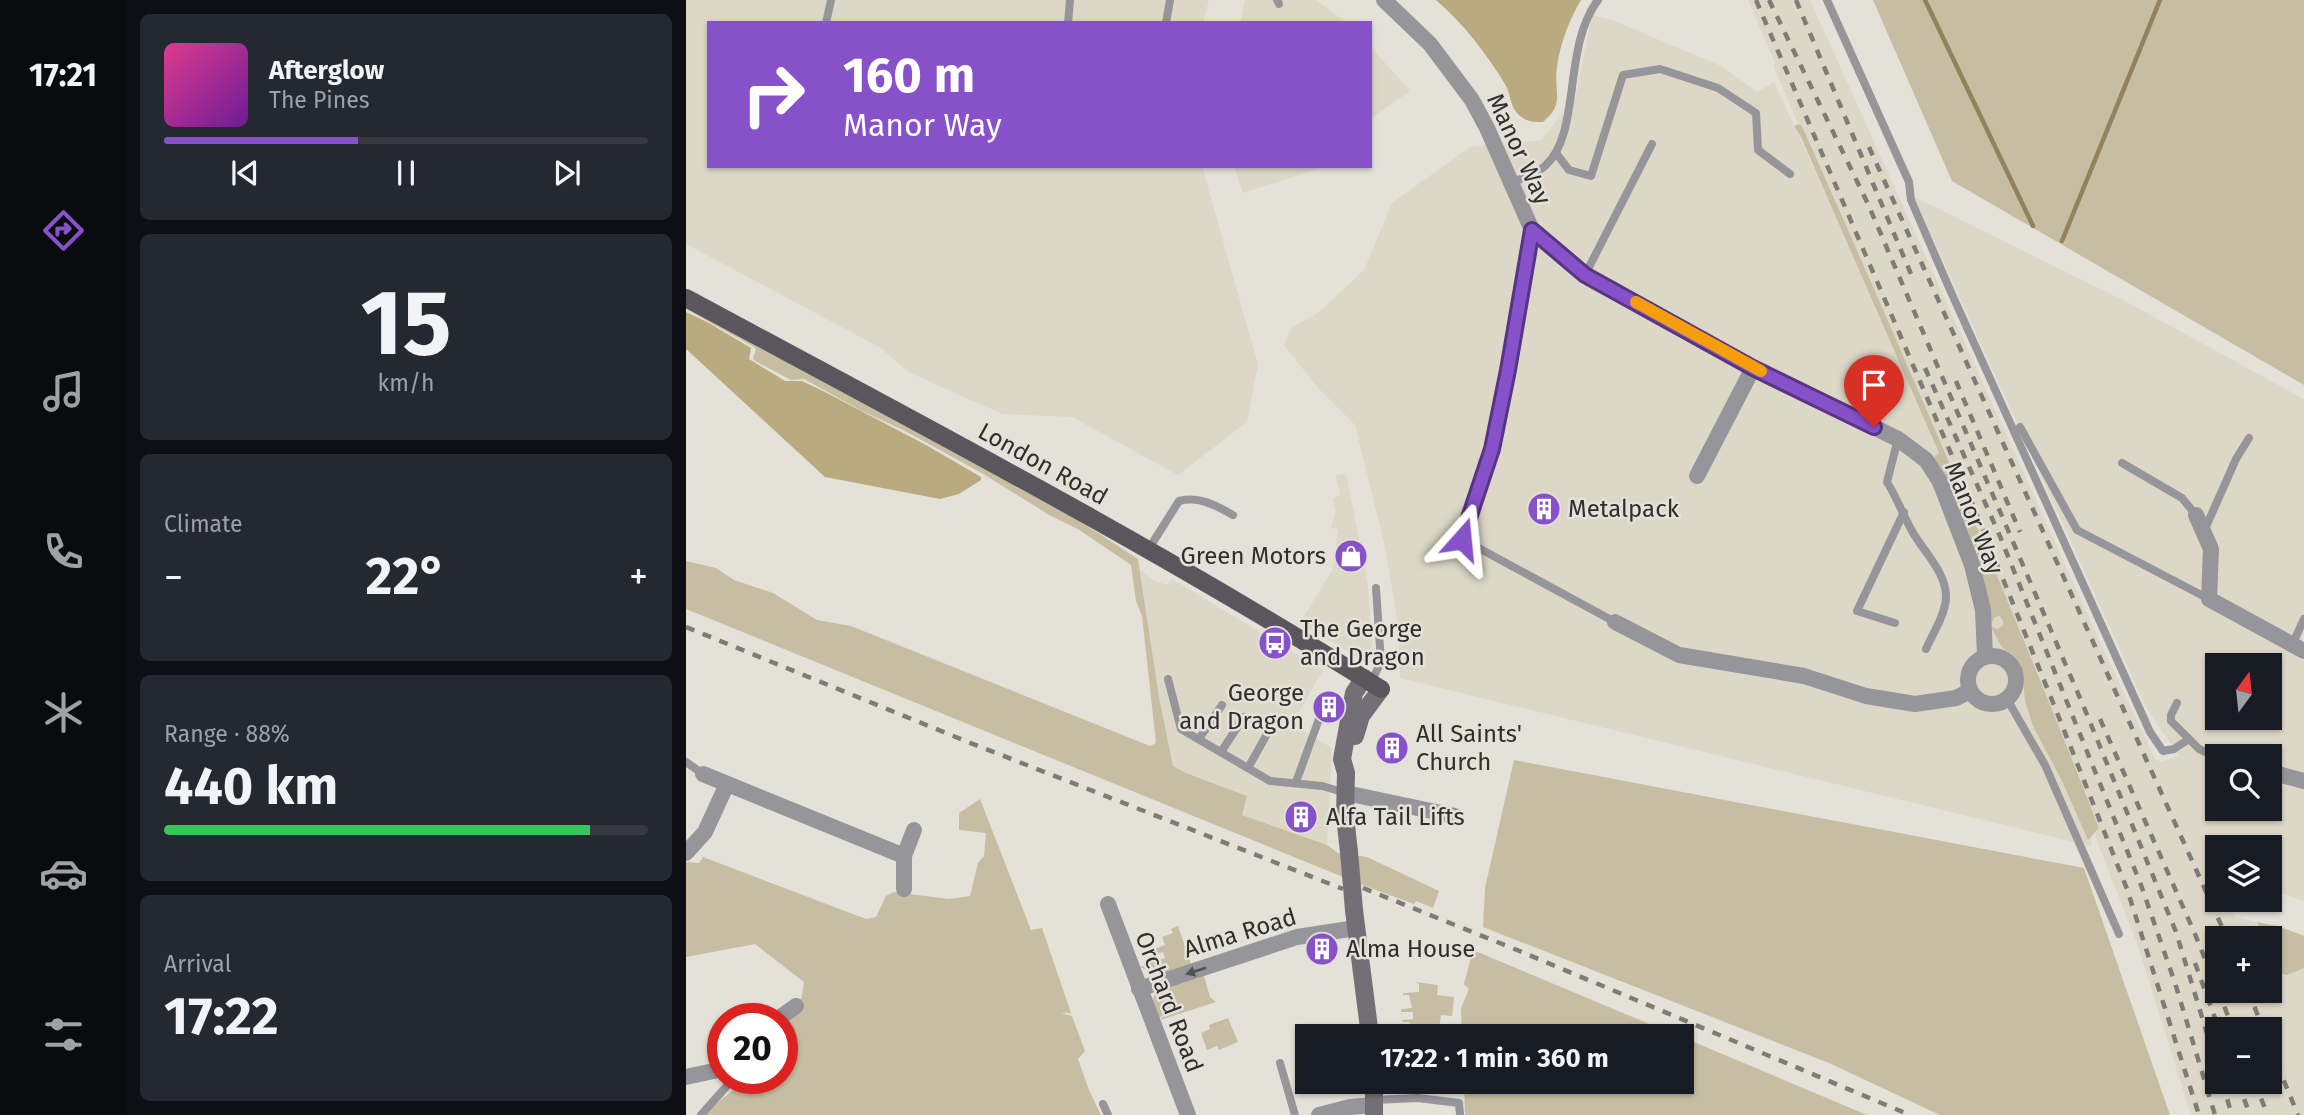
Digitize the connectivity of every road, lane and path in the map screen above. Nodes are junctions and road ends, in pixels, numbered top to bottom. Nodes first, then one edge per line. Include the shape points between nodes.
1 (831, 0) edge
2 (1070, 0) edge
3 (1170, 0) edge
4 (1384, 0) edge
5 (1598, 0) edge
6 (1828, 0) edge
7 (826, 21) edge
8 (1068, 21) edge
9 (1166, 21) edge
10 (1652, 144) dead end
11 (1556, 153) junction
12 (1790, 174) dead end
13 (1511, 183) junction
14 (1532, 230) junction
15 (1585, 275) junction
16 (686, 298) edge
17 (1753, 368) junction
18 (2020, 427) dead end
19 (2249, 438) dead end
20 (1898, 439) junction
21 (2122, 463) dead end
22 (1697, 476) dead end
23 (1904, 512) junction
24 (1233, 515) dead end
25 (2196, 515) joint
26 (2203, 532) junction
27 (1148, 550) junction
28 (1377, 588) dead end
29 (2209, 599) junction
30 (2304, 619) edge
31 (1615, 622) joint
32 (1895, 623) dead end
33 (2298, 647) edge
34 (1926, 649) dead end
35 (1985, 656) junction
36 (1168, 679) dead end
37 (1367, 680) junction
38 (1970, 691) junction
39 (2006, 701) junction
40 (2177, 703) dead end
41 (1222, 705) dead end
42 (1244, 717) dead end
43 (1319, 719) dead end
44 (1267, 734) dead end
45 (1199, 739) junction
46 (2189, 739) junction
47 (1221, 752) junction
48 (2205, 752) edge
49 (686, 762) edge
50 (1248, 768) junction
51 (1346, 773) junction
52 (703, 774) joint
53 (2282, 775) edge
54 (2304, 781) edge
55 (1296, 782) junction
56 (727, 784) junction
57 (1346, 793) junction
58 (1455, 816) dead end
59 (914, 830) dead end
60 (686, 853) edge
61 (904, 856) junction
62 (904, 889) dead end
63 (1108, 904) dead end
64 (1355, 919) junction
65 (2119, 934) dead end
66 (1139, 989) junction
67 (1369, 1024) edge
68 (1280, 1063) dead end
69 (707, 1072) edge
70 (686, 1077) edge
71 (720, 1094) edge
72 (1103, 1104) dead end
73 (1374, 1107) edge
74 (701, 1115) edge
75 (1108, 1115) edge
76 (1188, 1115) edge
77 (1295, 1115) edge
78 (1319, 1115) edge
79 (1460, 1115) edge

1 - 7 lane
2 - 8 lane
3 - 9 lane
4 - 13 street, Manor Way via 1430,44 1472,100
5 - 11 lane via 1579,41
6 - 46 lane via 1909,182 1911,200 1944,277 2150,732 2163,751
10 - 15 lane
11 - 12 lane via 1569,170 1591,176 1623,75 1660,69 1718,88 1756,113 1758,150
11 - 13 lane via 1544,167
13 - 14 street, Manor Way
14 - 15 street, Manor Way
14 - 31 lane via 1492,449 1462,539
15 - 17 street, Manor Way
16 - 27 main road, London Road
17 - 20 street, Manor Way
17 - 22 street
18 - 29 lane via 2077,530
19 - 26 lane
20 - 23 lane via 1887,482
20 - 35 street, Manor Way via 1926,460 1951,509 1983,610
21 - 25 lane via 2182,498
23 - 32 lane via 1857,611
23 - 34 lane via 1938,570 1946,597
24 - 27 lane via 1204,500 1179,501
25 - 26 street
26 - 29 street via 2211,549
27 - 37 main road, London Road
28 - 37 lane via 1381,662
29 - 33 street
30 - 33 lane
31 - 38 street via 1679,655 1804,676 1866,696 1915,705
35 - 38 street via 1968,674
35 - 39 street via 2001,657 2013,666 2017,681
36 - 45 lane via 1181,729
37 - 51 main road
37 - 51 main road via 1342,727
38 - 39 street via 1982,702
39 - 65 lane via 2045,765
40 - 46 lane via 2171,720
41 - 45 lane
42 - 47 lane
43 - 55 lane
44 - 50 lane
45 - 47 lane
46 - 48 lane
47 - 50 lane
49 - 52 lane
50 - 55 lane via 1270,780
51 - 57 main road
52 - 56 street
53 - 54 street
55 - 57 lane
56 - 60 street via 705,832
56 - 61 street
57 - 58 street
57 - 64 main road, bridge
59 - 61 street
61 - 62 street
63 - 66 street, Orchard Road
64 -> 66 street, Alma Road
64 - 67 main road
66 - 76 street, Orchard Road
68 - 77 lane
69 - 70 street
71 - 74 lane
72 - 75 lane
73 - 78 street
73 - 79 lane via 1423,1098 1459,1103

